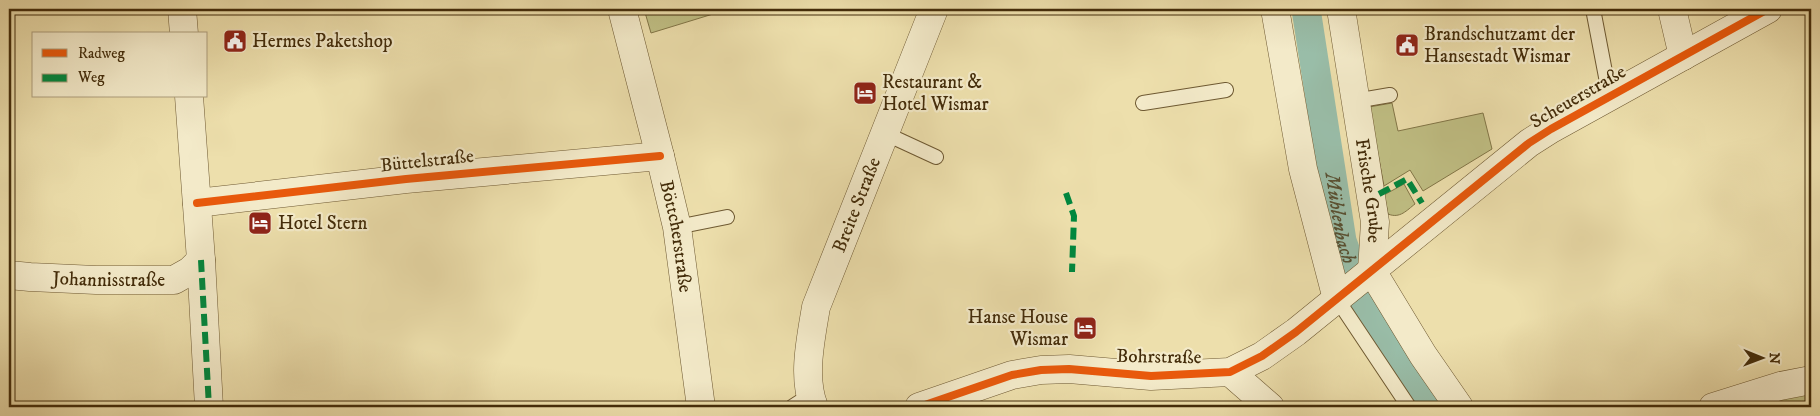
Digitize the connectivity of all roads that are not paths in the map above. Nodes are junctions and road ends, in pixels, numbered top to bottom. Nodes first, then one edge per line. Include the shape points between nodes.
1 (182, 9) edge
2 (622, 9) edge
3 (934, 9) edge
4 (1275, 9) edge
5 (1341, 9) edge
6 (1593, 9) edge
7 (1672, 9) edge
8 (1768, 9) edge
9 (184, 32) edge
10 (1683, 56) junction
11 (1226, 90) dead end
12 (1390, 95) dead end
13 (189, 98) edge
14 (1610, 98) junction
15 (1355, 100) junction
16 (1143, 103) dead end
17 (884, 134) junction
18 (660, 156) junction
19 (936, 157) dead end
20 (197, 203) junction
21 (727, 217) dead end
22 (677, 227) junction
23 (201, 260) junction
24 (1372, 271) junction
25 (9, 275) edge
26 (1337, 299) junction
27 (1230, 372) junction
28 (1811, 380) edge
29 (805, 403) edge
30 (209, 407) edge
31 (701, 407) edge
32 (919, 407) edge
33 (1270, 407) edge
34 (1409, 407) edge
35 (1459, 407) edge
36 (1713, 407) edge

1 - 9 street
2 - 18 street, Böttcherstraße
3 - 17 street, Breite Straße
4 - 26 street via 1282,81
5 - 15 street, Frische Grube
6 - 14 lane
7 - 10 street
8 - 10 street, Scheuerstraße
10 - 14 street, Scheuerstraße
11 - 16 lane
12 - 15 lane
13 - 20 street
14 - 24 street, Scheuerstraße via 1529,143
15 - 24 street, Frische Grube via 1375,222
17 - 19 lane
17 - 29 street, Breite Straße via 816,307
18 - 20 street, Büttelstraße via 416,178
18 - 22 street, Böttcherstraße
20 - 23 street
21 - 22 lane
22 - 31 street, Böttcherstraße
23 - 25 street, Johannisstraße via 174,280
23 - 30 street
24 - 26 street, Bohrstraße
24 - 35 street via 1423,356
26 - 27 street, Bohrstraße via 1262,356
26 - 34 lane
27 - 32 street, Bohrstraße via 1152,376 1069,369 1041,370 1012,376
27 - 33 street
28 - 36 street

